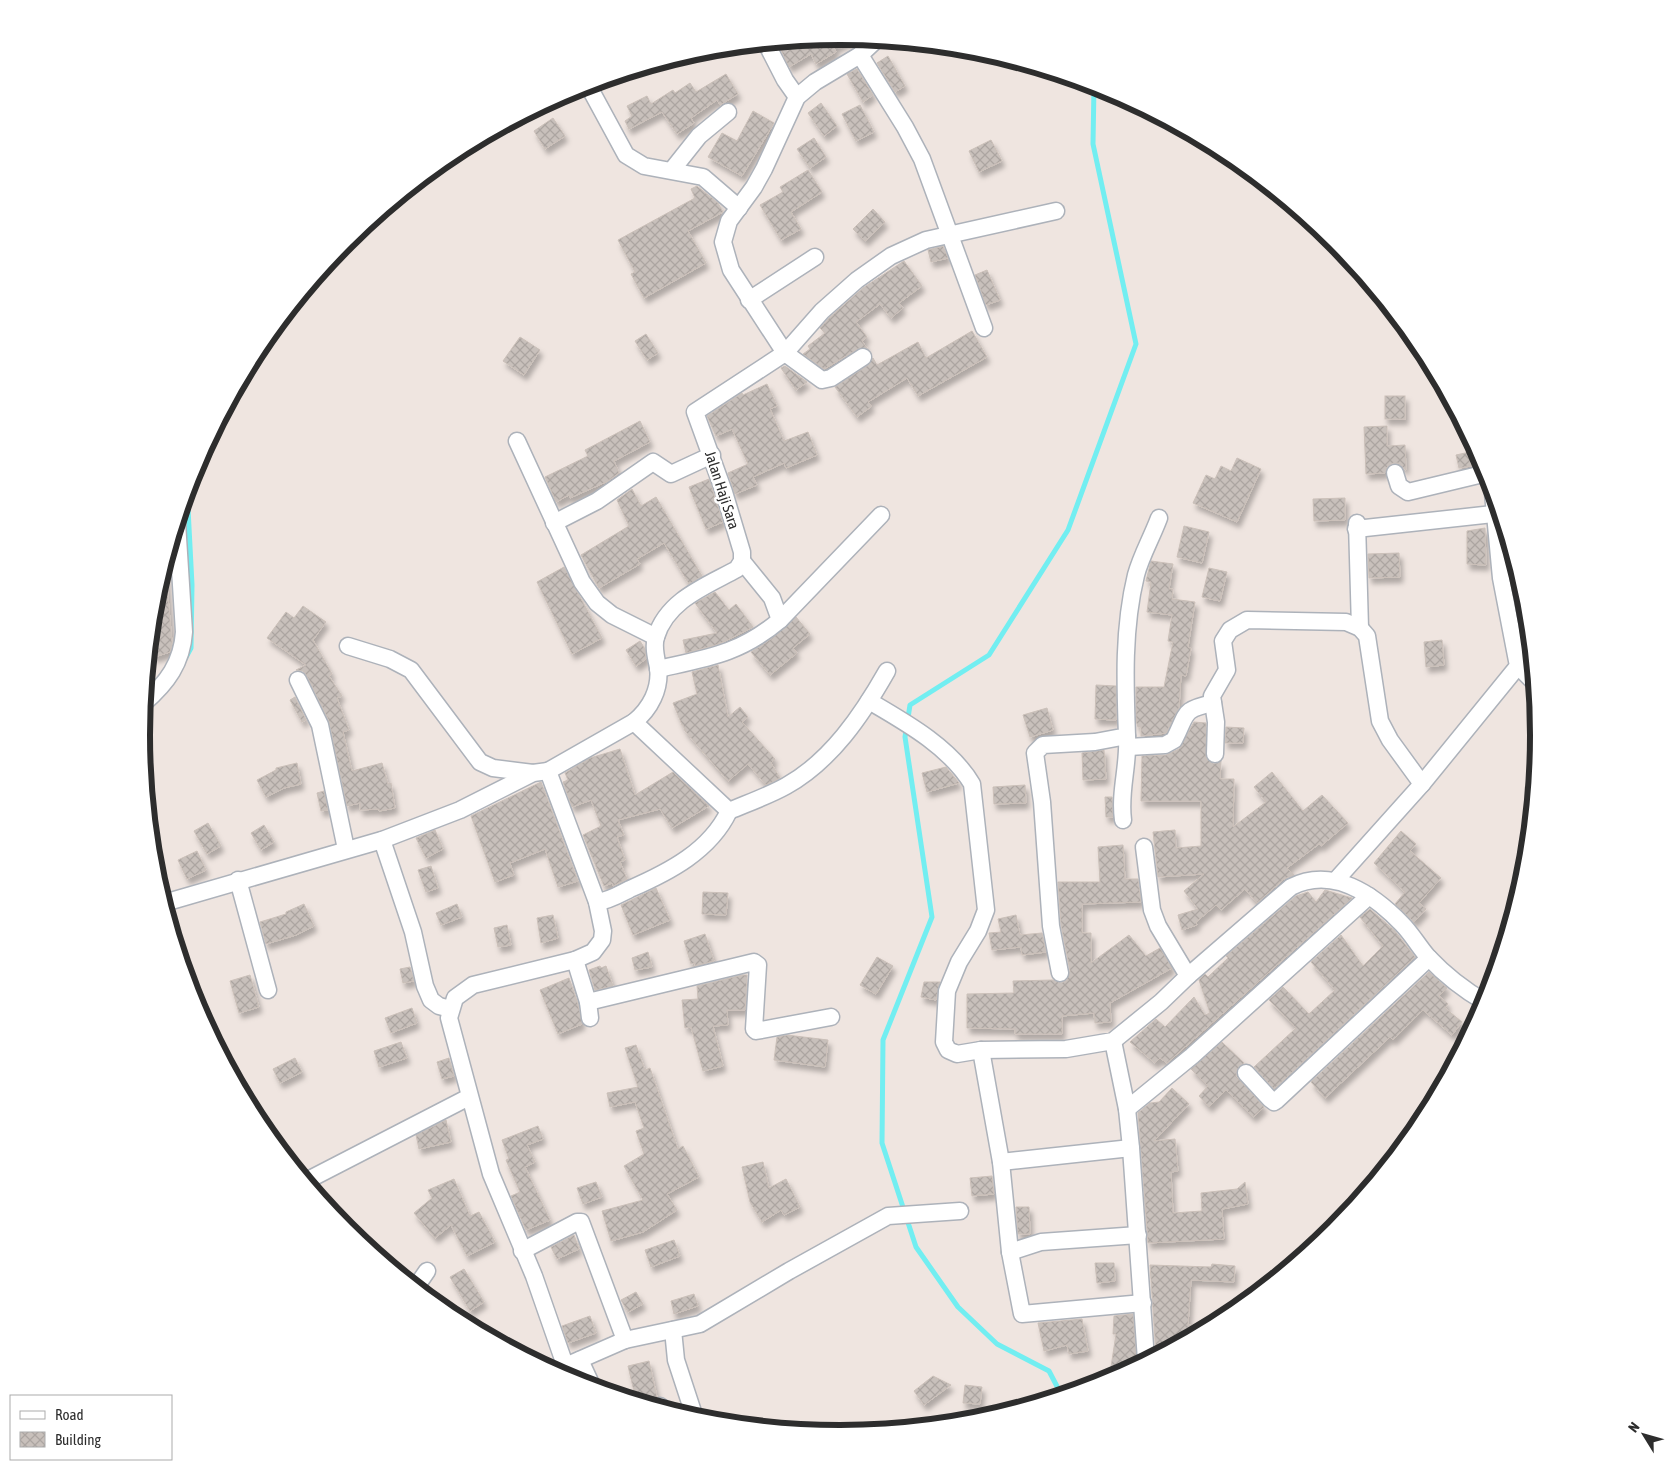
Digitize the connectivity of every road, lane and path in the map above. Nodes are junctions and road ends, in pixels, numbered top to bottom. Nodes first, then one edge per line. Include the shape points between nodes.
1 (870, 46) edge
2 (769, 49) edge
3 (860, 55) junction
4 (592, 92) edge
5 (797, 97) junction
6 (728, 112) dead end
7 (672, 170) junction
8 (739, 208) junction
9 (1056, 211) dead end
10 (948, 235) junction
11 (815, 257) dead end
12 (749, 300) junction
13 (984, 328) dead end
14 (785, 353) junction
15 (863, 357) dead end
16 (517, 441) dead end
17 (712, 455) junction
18 (1395, 473) dead end
19 (1479, 475) edge
20 (1493, 514) joint
21 (881, 515) dead end
22 (1160, 518) dead end
23 (554, 523) junction
24 (178, 539) edge
25 (742, 562) junction
26 (780, 620) junction
27 (1360, 628) junction
28 (656, 637) junction
29 (348, 646) dead end
30 (1518, 666) junction
31 (658, 670) junction
32 (887, 671) dead end
33 (1527, 675) edge
34 (298, 680) dead end
35 (151, 697) edge
36 (869, 701) junction
37 (1213, 702) junction
38 (634, 722) junction
39 (1127, 742) junction
40 (1215, 754) dead end
41 (540, 772) junction
42 (1422, 784) junction
43 (729, 811) junction
44 (1123, 820) dead end
45 (382, 840) junction
46 (1144, 847) dead end
47 (346, 849) junction
48 (238, 880) junction
49 (1336, 880) junction
50 (1369, 896) junction
51 (170, 901) edge
52 (597, 902) junction
53 (1429, 958) junction
54 (575, 960) junction
55 (1060, 974) dead end
56 (1188, 976) junction
57 (268, 990) dead end
58 (1477, 998) edge
59 (451, 1009) junction
60 (832, 1018) dead end
61 (1113, 1041) junction
62 (981, 1050) junction
63 (1246, 1073) dead end
64 (469, 1096) junction
65 (1127, 1109) junction
66 (1131, 1148) junction
67 (1001, 1162) junction
68 (311, 1178) edge
69 (960, 1211) dead end
70 (1138, 1235) junction
71 (522, 1251) junction
72 (1010, 1252) junction
73 (427, 1271) dead end
74 (419, 1282) edge
75 (1143, 1303) junction
76 (673, 1330) junction
77 (625, 1340) junction
78 (1146, 1354) edge
79 (566, 1365) edge
80 (693, 1409) edge

1 - 3 street
2 - 5 street
3 - 5 street
3 - 10 street via 922,159
4 - 7 street via 626,155 644,166
5 - 8 street via 764,169
6 - 7 street via 699,136
7 - 8 street via 703,177
8 - 12 street via 729,221 723,242 732,270
9 - 10 street
10 - 13 street
10 - 14 street via 926,240 891,256 857,280
11 - 12 street
12 - 14 street
14 - 15 street via 822,380 831,378
14 - 17 street, Jalan Haji Sara via 695,412
16 - 23 street
17 - 23 street via 671,474 653,462 597,500
17 - 25 street, Jalan Haji Sara via 734,524
18 - 19 street via 1399,486 1408,492
20 - 27 street via 1356,526
20 - 30 street
21 - 26 street
22 - 39 street via 1132,592 1124,661
23 - 28 street via 582,582 597,603 612,615
24 - 35 street via 183,649 170,676
25 - 26 street via 772,598
25 - 28 street via 736,569 684,598 669,613
26 - 31 street via 754,640 727,654
27 - 37 street via 1346,622 1247,620 1230,630 1223,641 1227,670 1214,690
27 - 42 street via 1370,645 1380,721
28 - 31 street
29 - 41 street via 390,659 411,670 480,762 493,768
30 - 33 street
30 - 42 street
31 - 38 street via 651,703
32 - 36 street
34 - 47 street via 320,725
36 - 43 street via 830,752 805,773 785,786
36 - 62 street via 915,729 961,767 972,784 986,910 948,991 944,1042 948,1050 957,1054
37 - 39 street via 1192,708 1184,716 1174,740 1165,745
37 - 40 street
38 - 41 street
38 - 43 street
39 - 44 street via 1121,800
39 - 55 street via 1042,745 1035,753 1051,926
41 - 45 street via 460,810
41 - 52 street
42 - 49 street
43 - 52 street via 722,825 690,858 654,879
45 - 47 street
45 - 59 street via 413,932 425,986 431,1000
46 - 56 street via 1152,910
47 - 48 street
48 - 51 street
48 - 57 street
49 - 50 street
49 - 56 street via 1316,878 1291,887
50 - 53 street via 1402,925
50 - 65 street via 1192,1056
52 - 54 street via 602,940 593,952
53 - 58 street via 1464,990
53 - 63 street via 1278,1100 1270,1099
54 - 59 street via 473,985 455,998
54 - 60 street via 589,1010 754,962 758,965 756,1031
56 - 61 street
59 - 64 street via 450,1025
61 - 62 street via 1066,1049
61 - 65 street
62 - 67 street
64 - 68 street
64 - 71 street via 491,1174
65 - 66 street
66 - 67 street
66 - 70 street
67 - 72 street
69 - 76 street via 888,1216 700,1324
70 - 72 street via 1041,1242
70 - 75 street
71 - 77 street via 581,1222
71 - 79 street
72 - 75 street via 1022,1314
73 - 74 street
75 - 78 street
76 - 77 street
76 - 80 street via 676,1360
77 - 79 street

